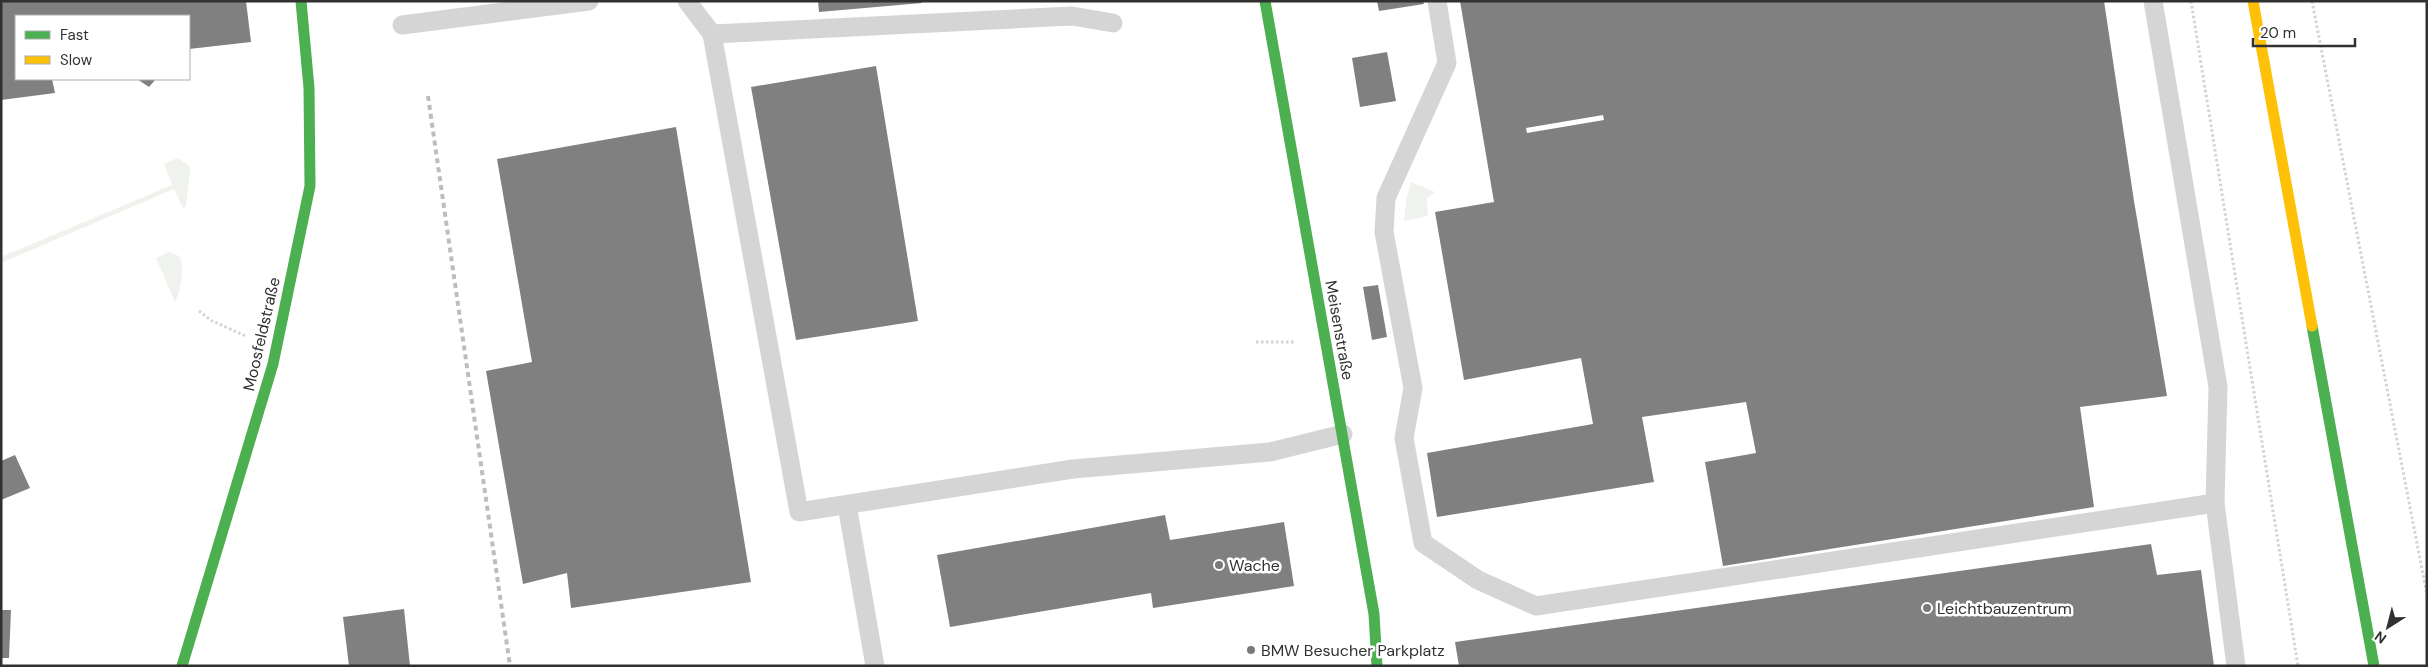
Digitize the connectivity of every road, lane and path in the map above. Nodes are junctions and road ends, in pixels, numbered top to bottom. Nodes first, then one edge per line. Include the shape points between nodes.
1 (301, 1) edge
2 (589, 1) edge
3 (687, 1) edge
4 (1265, 1) edge
5 (1437, 1) edge
6 (2153, 1) edge
7 (2191, 1) edge
8 (2253, 1) edge
9 (2312, 1) edge
10 (1113, 24) dead end
11 (402, 25) dead end
12 (712, 34) junction
13 (199, 311) dead end
14 (1326, 339) junction
15 (1256, 342) dead end
16 (276, 350) junction
17 (1343, 434) junction
18 (2215, 503) junction
19 (847, 505) junction
20 (2427, 595) edge
21 (182, 666) edge
22 (875, 666) edge
23 (1377, 666) edge
24 (2236, 666) edge
25 (2298, 666) edge
26 (2374, 666) edge

1 - 16 street, Moosfeldstraße via 309,88 310,186
2 - 11 lane
3 - 12 lane
4 - 14 street, Meisenstraße
5 - 18 lane via 1447,63 1386,198 1384,232 1413,388 1404,438 1423,543 1478,580 1536,606
6 - 18 lane via 2218,387
7 - 25 path
8 - 26 street
9 - 20 path
10 - 12 lane via 1072,16
12 - 19 lane via 799,512
13 - 16 path via 212,321
14 - 15 path via 1284,344
14 - 17 street, Meisenstraße
16 - 21 street, Moosfeldstraße
17 - 19 lane via 1270,452 1073,469
17 - 23 street, Meisenstraße via 1374,614
18 - 24 lane
19 - 22 lane

